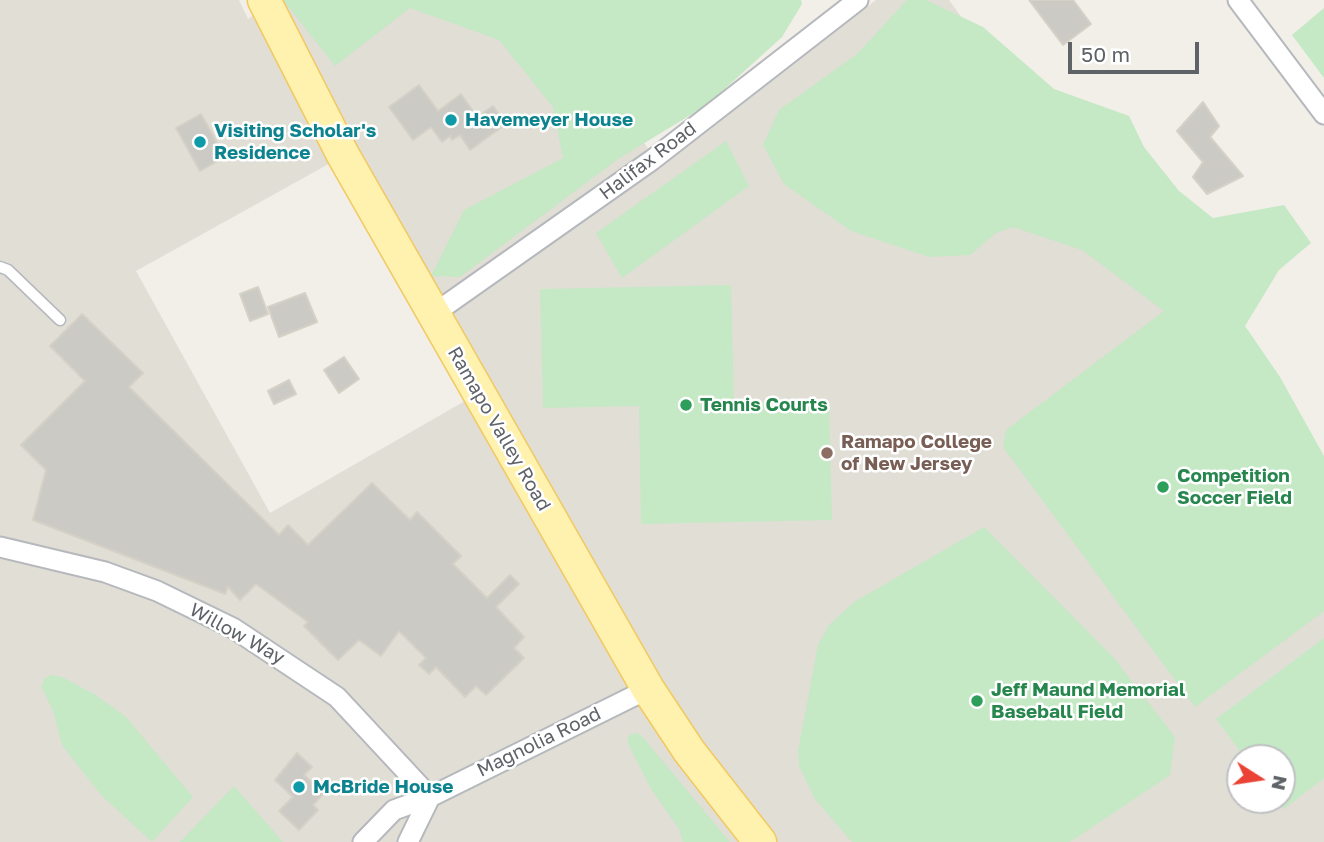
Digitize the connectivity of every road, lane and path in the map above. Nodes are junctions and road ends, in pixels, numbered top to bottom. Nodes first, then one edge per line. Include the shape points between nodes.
1 (264, 0) edge
2 (858, 0) edge
3 (1238, 0) edge
4 (1324, 114) edge
5 (0, 267) edge
6 (432, 315) junction
7 (60, 320) dead end
8 (0, 547) edge
9 (648, 689) junction
10 (430, 797) junction
11 (363, 842) edge
12 (408, 842) edge
13 (760, 842) edge

1 - 6 main road, Ramapo Valley Road via 337,145
2 - 6 street, Halifax Road via 652,160
3 - 4 street
5 - 7 lane
6 - 9 main road, Ramapo Valley Road
8 - 10 street, Willow Way via 105,572 233,628 337,697
9 - 10 street, Magnolia Road
9 - 13 main road, Ramapo Valley Road via 689,751
10 - 11 street, Magnolia Road via 394,810
10 - 12 street

